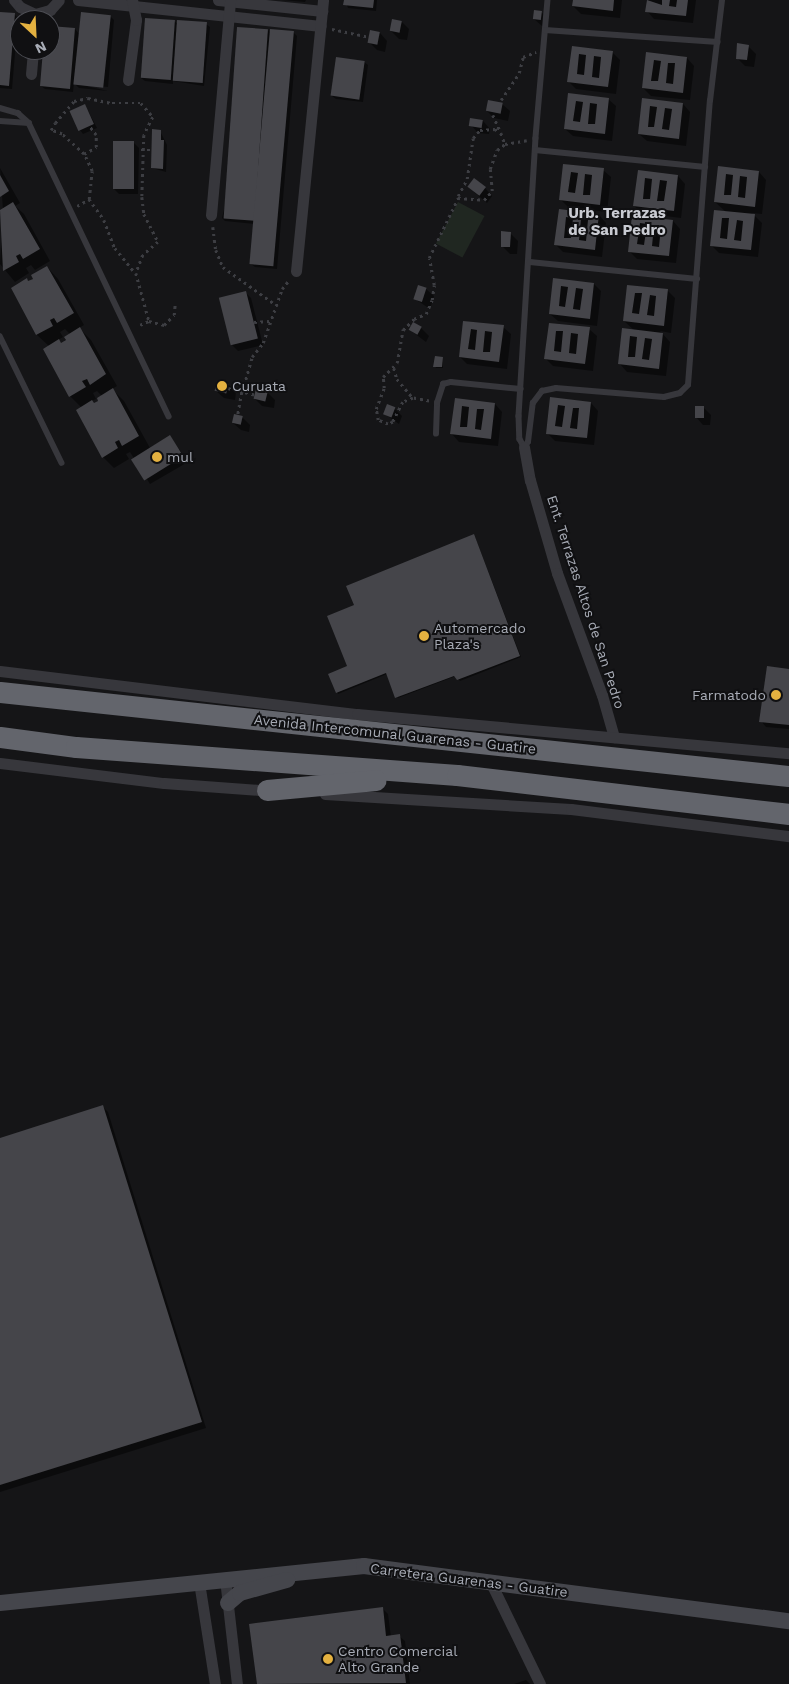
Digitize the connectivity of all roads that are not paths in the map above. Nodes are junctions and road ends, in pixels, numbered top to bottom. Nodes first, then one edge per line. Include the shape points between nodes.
1 (14, 0) edge
2 (59, 0) edge
3 (78, 0) edge
4 (226, 0) edge
5 (548, 0) edge
6 (722, 0) edge
7 (132, 3) edge
8 (323, 5) edge
9 (24, 10) edge
10 (50, 10) edge
11 (228, 16) junction
12 (321, 26) junction
13 (545, 30) junction
14 (718, 42) junction
15 (32, 60) edge
16 (31, 74) dead end
17 (128, 80) dead end
18 (0, 108) edge
19 (0, 121) edge
20 (29, 123) junction
21 (535, 150) junction
22 (705, 167) junction
23 (211, 215) road end
24 (530, 262) junction
25 (296, 271) road end
26 (697, 279) junction
27 (0, 336) edge
28 (522, 389) junction
29 (170, 416) dead end
30 (436, 434) dead end
31 (524, 447) junction
32 (62, 462) dead end
33 (0, 671) edge
34 (0, 692) edge
35 (0, 737) edge
36 (614, 737) junction
37 (789, 753) edge
38 (0, 763) edge
39 (457, 775) junction
40 (789, 776) edge
41 (267, 790) junction
42 (789, 814) edge
43 (789, 836) edge
44 (304, 1572) junction
45 (225, 1579) junction
46 (199, 1582) junction
47 (491, 1583) junction
48 (0, 1603) edge
49 (228, 1603) junction
50 (789, 1621) edge
51 (215, 1684) edge
52 (236, 1684) edge
53 (540, 1684) edge

1 - 9 street
2 - 10 street
3 - 7 street
4 - 8 street
4 - 11 street
5 - 13 lane
6 - 14 lane
7 - 11 street
7 - 17 street via 136,20
8 - 12 street
11 - 12 street
11 - 23 street
12 - 25 street
13 - 14 lane
13 - 21 lane
14 - 22 lane
15 - 16 street
18 - 20 lane via 18,113
19 - 20 lane
20 - 29 lane
21 - 22 lane
21 - 24 lane
22 - 26 lane
24 - 26 lane
24 - 28 lane
26 - 31 lane via 690,379 685,389 674,395 653,397 556,388 542,391 533,403 528,442
27 - 32 lane
28 - 30 lane via 448,382 440,388
28 - 31 lane via 520,435
31 - 36 street, Ent. Terrazas Altos de San Pedro via 530,480 557,573
33 - 36 street, Avenida Intercomunal Guarenas - Guatire via 348,713
34 - 40 highway, Avenida Intercomunal Guarenas - Guatire
35 - 39 highway via 86,748
36 - 37 street, Avenida Intercomunal Guarenas - Guatire
38 - 41 street via 164,783
39 - 41 highway
39 - 42 highway
41 - 43 street via 571,810
44 - 45 main road, Carretera Guarenas - Guatire
44 - 47 main road, Carretera Guarenas - Guatire via 364,1566
44 - 49 main road via 282,1582 240,1593
45 - 46 main road, Carretera Guarenas - Guatire
45 - 49 street
46 - 48 main road, Carretera Guarenas - Guatire
46 - 51 street
47 - 50 main road, Carretera Guarenas - Guatire
47 - 53 street
49 - 52 street

